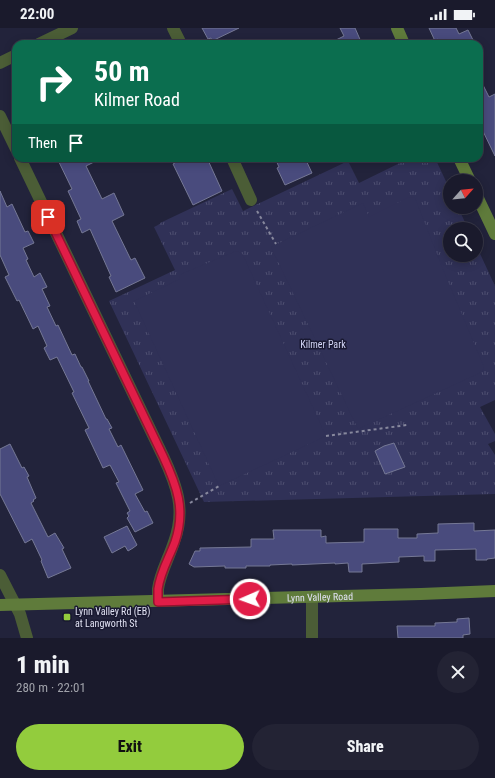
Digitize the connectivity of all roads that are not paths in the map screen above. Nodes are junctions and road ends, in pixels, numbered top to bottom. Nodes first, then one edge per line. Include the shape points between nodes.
1 (72, 28) edge
2 (173, 28) edge
3 (397, 28) edge
4 (47, 40) edge
5 (179, 40) edge
6 (402, 40) edge
7 (12, 57) edge
8 (0, 63) edge
9 (0, 116) edge
10 (12, 141) edge
11 (22, 162) edge
12 (234, 162) edge
13 (461, 162) edge
14 (467, 174) edge
15 (250, 200) road end
16 (483, 209) edge
17 (495, 234) edge
18 (0, 575) edge
19 (495, 591) edge
20 (312, 597) junction
21 (158, 602) junction
22 (0, 605) edge
23 (14, 605) junction
24 (27, 638) edge
25 (312, 638) edge

1 - 4 street
2 - 5 street
3 - 6 street
7 - 8 street
9 - 10 street
11 - 21 street via 166,462 177,491 180,522 160,581
12 - 15 street
13 - 14 street
16 - 17 street
18 - 23 street
19 - 20 street, Lynn Valley Road
20 - 21 street, Lynn Valley Road
20 - 25 street
21 - 23 street, Lynn Valley Road
22 - 23 street, Lynn Valley Road
23 - 24 street via 20,614

